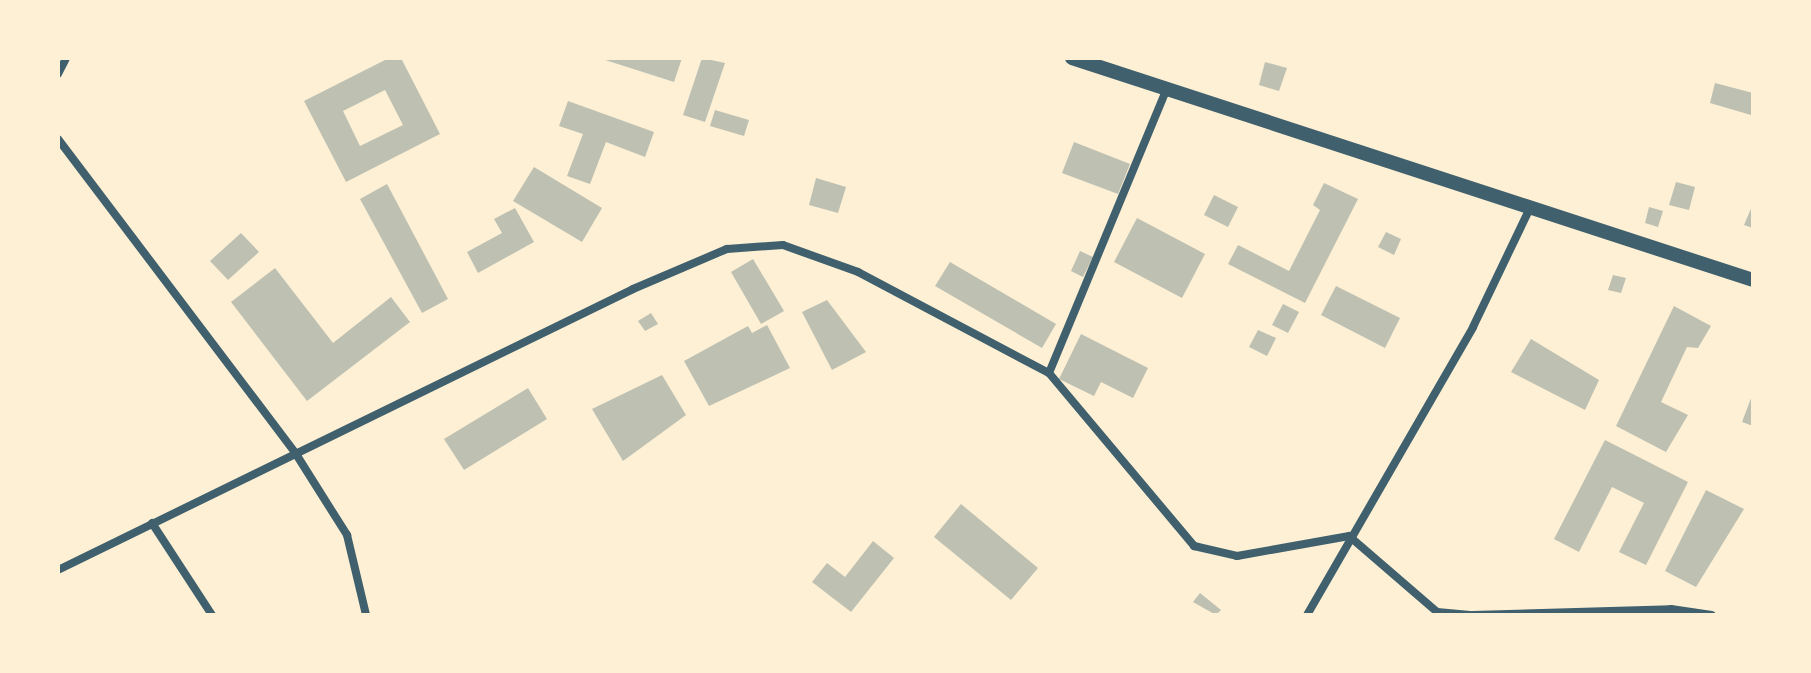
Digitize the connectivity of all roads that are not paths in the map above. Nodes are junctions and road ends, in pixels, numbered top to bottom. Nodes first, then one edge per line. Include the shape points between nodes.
1 (66, 58) edge
2 (1072, 58) edge
3 (58, 74) edge
4 (1167, 88) junction
5 (58, 139) edge
6 (1531, 205) junction
7 (1753, 280) edge
8 (1049, 373) junction
9 (296, 454) junction
10 (152, 523) junction
11 (1349, 536) junction
12 (58, 570) edge
13 (212, 615) edge
14 (366, 615) edge
15 (1307, 615) edge
16 (1471, 615) edge
17 (1712, 615) edge

1 - 3 street
2 - 4 street
4 - 6 street
4 - 8 street
5 - 9 street
6 - 7 street
6 - 11 street via 1473,327
8 - 9 street via 858,272 783,245 727,249
8 - 11 street via 1194,546 1237,556
9 - 10 street
9 - 14 street via 347,535
10 - 12 street
10 - 13 street
11 - 15 street
11 - 16 street via 1437,612
16 - 17 street via 1671,609

